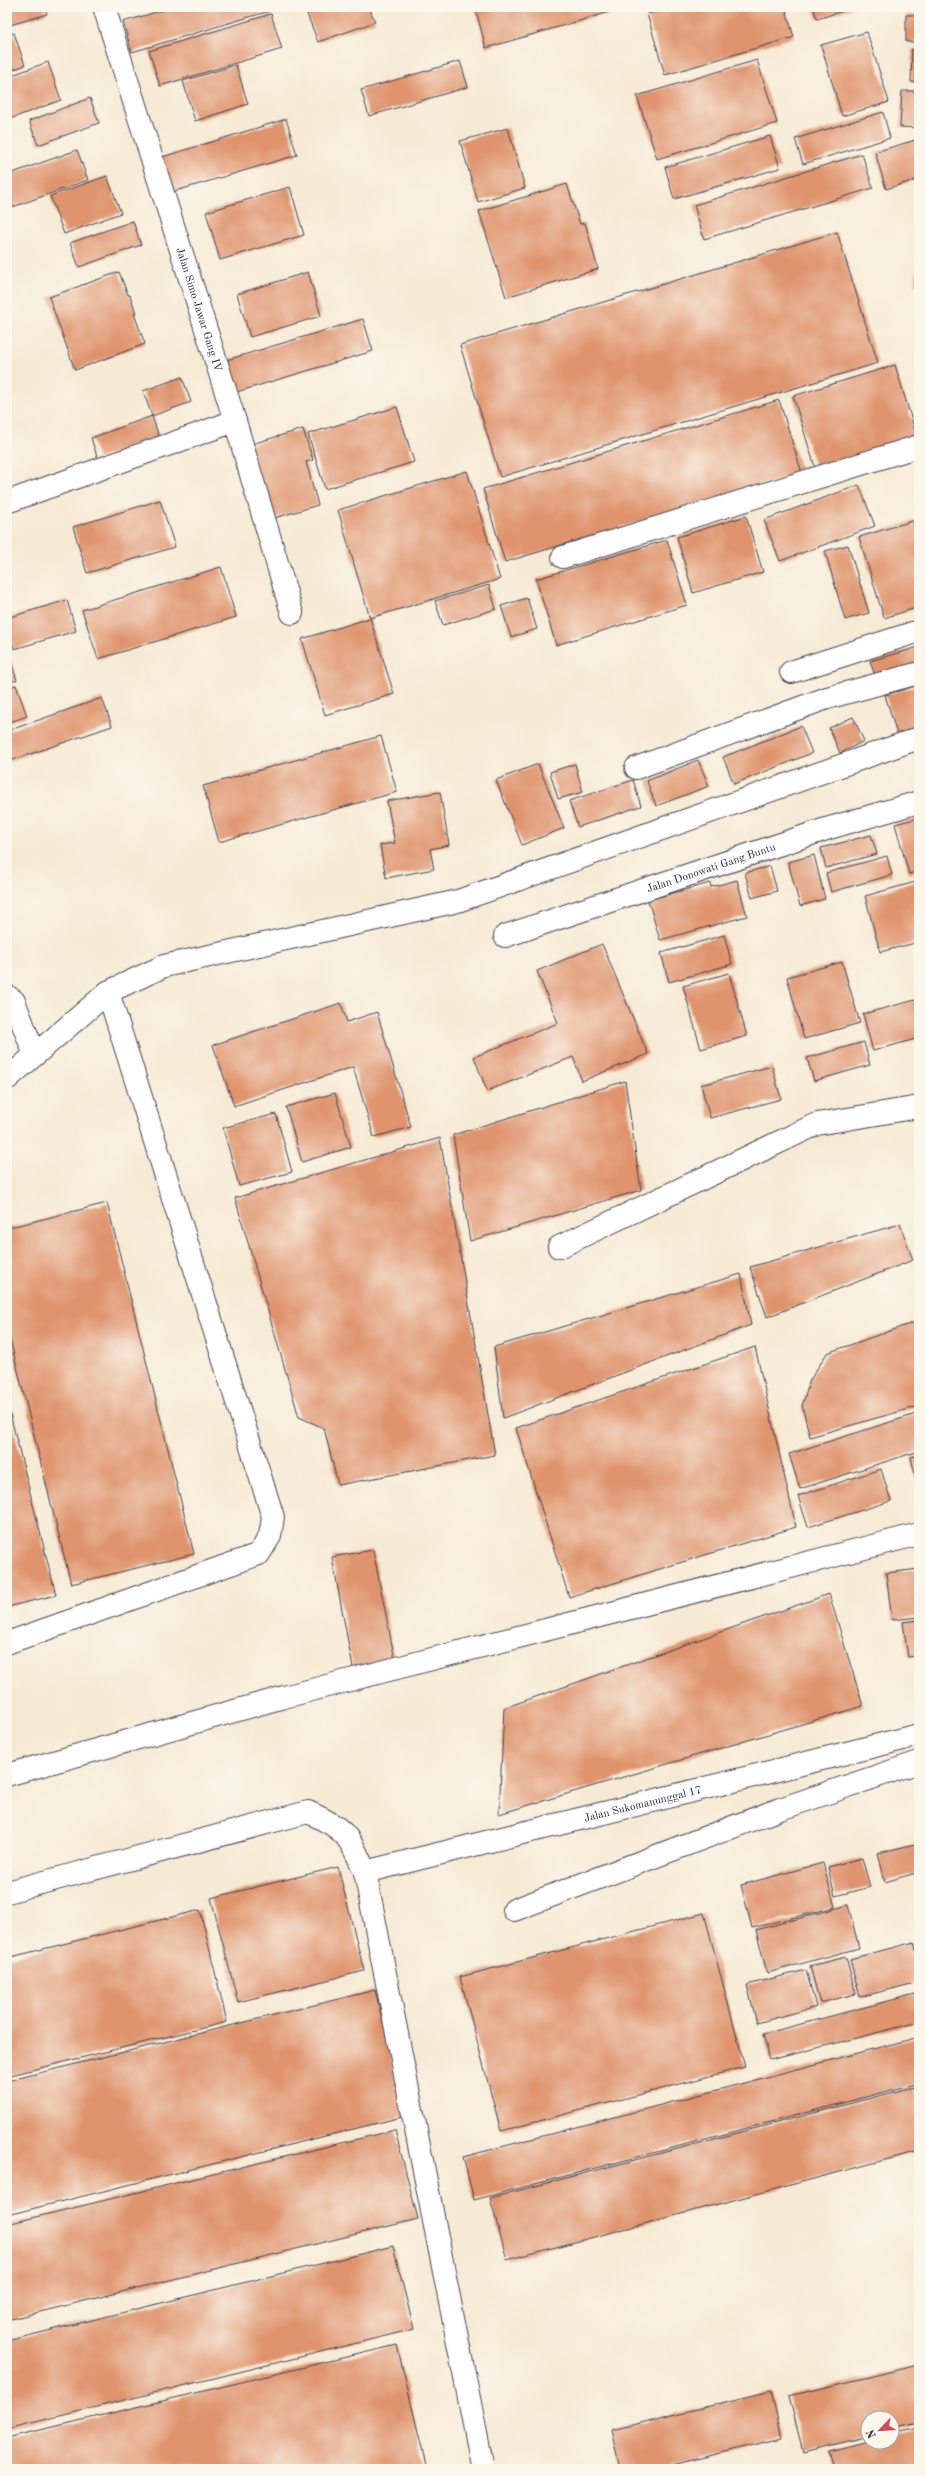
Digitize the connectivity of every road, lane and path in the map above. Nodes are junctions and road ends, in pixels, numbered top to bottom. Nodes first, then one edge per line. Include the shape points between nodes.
1 (104, 7) edge
2 (235, 421) junction
3 (919, 446) edge
4 (7, 502) edge
5 (563, 557) dead end
6 (292, 614) dead end
7 (919, 631) edge
8 (791, 672) dead end
9 (919, 673) edge
10 (919, 738) edge
11 (636, 768) dead end
12 (919, 802) edge
13 (505, 936) dead end
14 (108, 992) junction
15 (7, 996) edge
16 (34, 1053) junction
17 (7, 1079) edge
18 (919, 1107) edge
19 (560, 1247) dead end
20 (919, 1534) edge
21 (7, 1643) edge
22 (919, 1734) edge
23 (919, 1762) edge
24 (7, 1775) edge
25 (366, 1872) junction
26 (7, 1892) edge
27 (514, 1910) dead end
28 (483, 2469) edge

1 - 2 street, Jalan Simo Jawar Gang IV
2 - 4 street
2 - 6 street, Jalan Simo Jawar Gang IV
3 - 5 street
7 - 8 street
9 - 11 street via 827,698
10 - 14 street via 458,901 164,966
12 - 13 street, Jalan Donowati Gang Buntu via 826,829
14 - 16 street
14 - 21 street via 274,1517 270,1536 259,1554
15 - 16 street via 14,1001
16 - 17 street
18 - 19 street via 816,1124
20 - 24 street via 284,1697
22 - 25 street, Jalan Sukomanunggal 17
23 - 27 street via 780,1809
25 - 26 street via 352,1843 339,1828 308,1812
25 - 28 street

